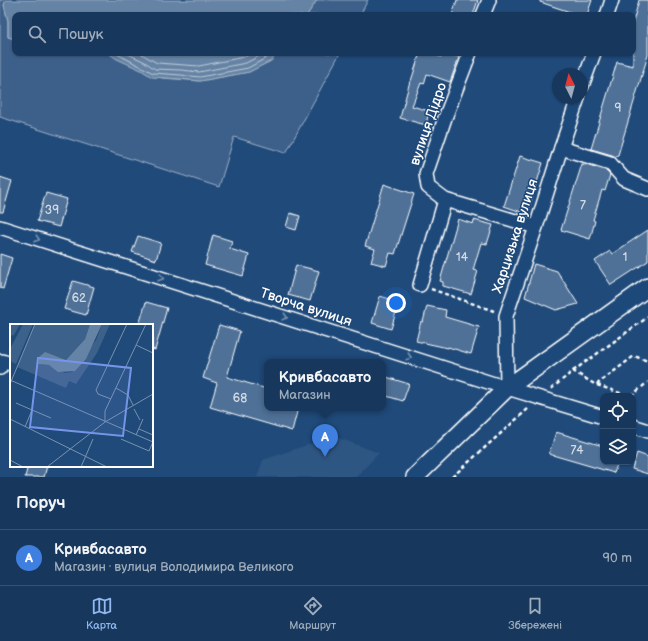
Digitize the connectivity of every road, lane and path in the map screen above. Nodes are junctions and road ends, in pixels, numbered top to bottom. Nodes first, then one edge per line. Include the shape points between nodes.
1 (489, 0) edge
2 (612, 0) edge
3 (484, 12) edge
4 (608, 12) edge
5 (469, 56) edge
6 (593, 56) edge
7 (588, 69) edge
8 (576, 104) edge
9 (560, 148) junction
10 (648, 189) edge
11 (445, 200) junction
12 (0, 227) edge
13 (536, 227) junction
14 (420, 285) joint
15 (648, 287) edge
16 (506, 316) junction
17 (648, 317) edge
18 (648, 361) edge
19 (573, 371) junction
20 (648, 382) edge
21 (596, 385) junction
22 (507, 388) junction
23 (621, 393) edge
24 (634, 393) edge
25 (540, 398) junction
26 (600, 416) edge
27 (636, 427) edge
28 (648, 431) edge
29 (415, 477) edge
30 (452, 477) edge

1 - 3 street
2 - 4 street
5 - 11 street, вулиця Дідро via 426,174 428,187
6 - 7 street
8 - 9 street, Харцизька вулиця
9 - 10 street via 610,163 624,179
9 - 13 street, Харцизька вулиця
11 - 13 street, вулиця Дідро
11 - 14 street
12 -> 22 street, Творча вулиця
13 - 16 street, Харцизька вулиця
14 - 16 path
15 - 22 main road
16 - 22 street, Харцизька вулиця
17 - 19 path
18 - 21 path via 634,356
19 - 21 path
19 - 25 path
20 - 24 path
21 - 23 path
22 - 25 street, Творча вулиця
22 - 29 main road
25 - 26 street, Творча вулиця
25 - 30 path
27 - 28 street

